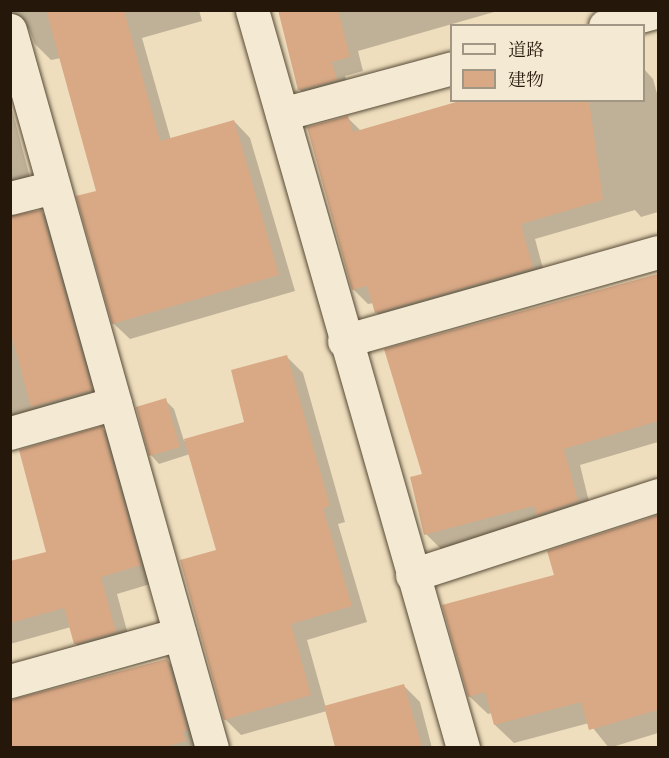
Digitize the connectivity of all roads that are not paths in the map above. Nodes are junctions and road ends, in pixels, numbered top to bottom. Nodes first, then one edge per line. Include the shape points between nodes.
1 (252, 10) edge
2 (658, 11) edge
3 (612, 24) edge
4 (10, 30) edge
5 (450, 69) edge
6 (282, 114) junction
7 (54, 186) junction
8 (10, 198) edge
9 (658, 252) edge
10 (344, 341) junction
11 (115, 404) junction
12 (10, 433) edge
13 (658, 495) edge
14 (412, 575) junction
15 (180, 634) junction
16 (10, 681) edge
17 (212, 747) edge
18 (463, 747) edge

1 - 6 street
2 - 3 street
4 - 7 street
5 - 6 street
6 - 10 street
7 - 8 street
7 - 11 street
9 - 10 street
10 - 14 street
11 - 12 street
11 - 15 street
13 - 14 street
14 - 18 street
15 - 16 street
15 - 17 street

